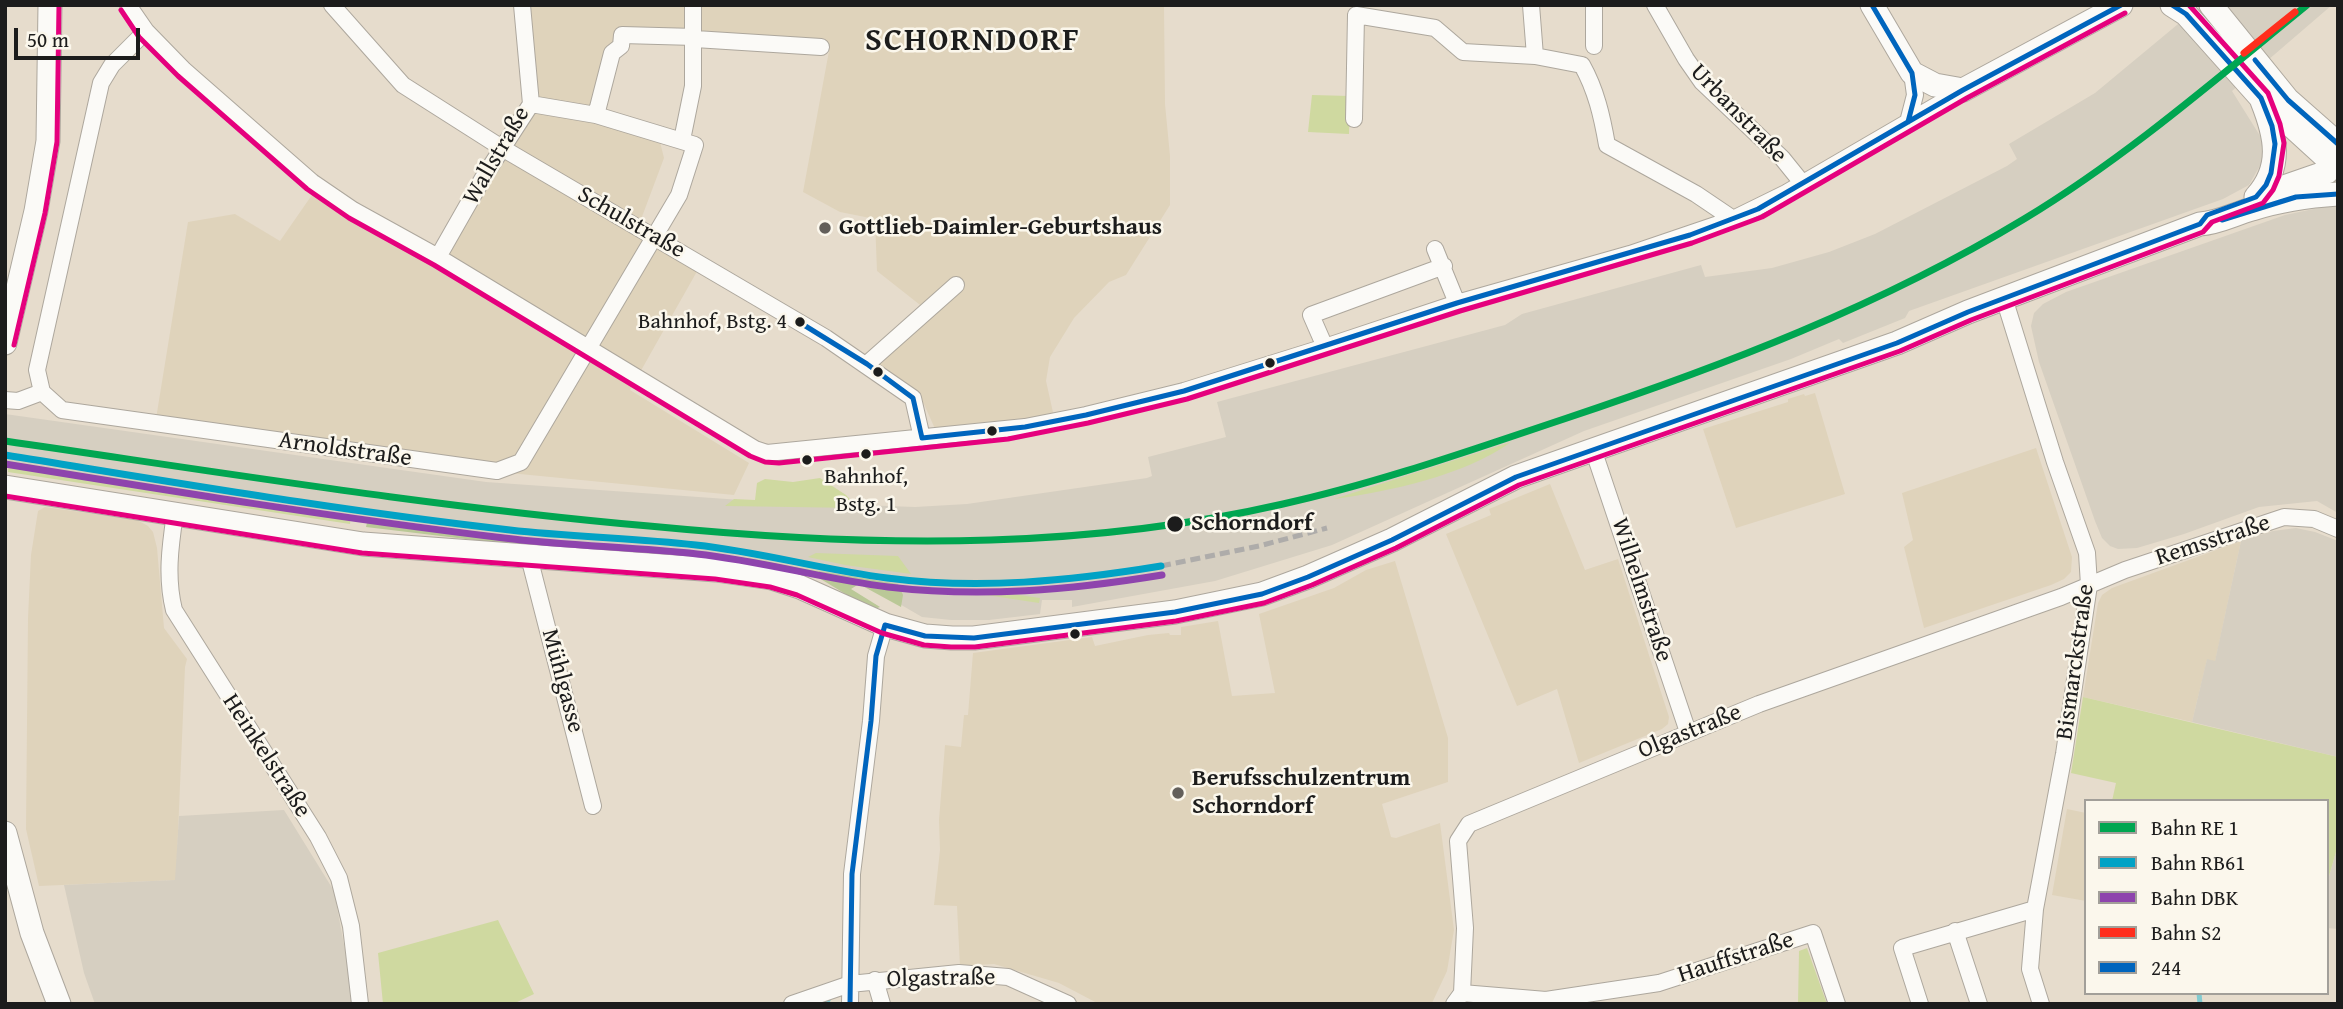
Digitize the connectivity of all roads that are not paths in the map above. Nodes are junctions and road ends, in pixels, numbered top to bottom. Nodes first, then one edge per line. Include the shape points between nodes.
1 (50, 5) edge
2 (128, 5) edge
3 (332, 5) edge
4 (522, 5) edge
5 (693, 5) edge
6 (1531, 5) edge
7 (1594, 5) edge
8 (1655, 5) edge
9 (1872, 5) edge
10 (2121, 5) edge
11 (2172, 5) edge
12 (2211, 5) edge
13 (1353, 10) edge
14 (146, 30) junction
15 (695, 38) junction
16 (1594, 46) dead end
17 (821, 47) dead end
18 (1535, 56) junction
19 (1912, 73) junction
20 (1964, 90) junction
21 (2261, 98) junction
22 (531, 104) junction
23 (596, 115) junction
24 (1354, 119) dead end
25 (1908, 122) junction
26 (689, 142) junction
27 (502, 148) junction
28 (2335, 168) edge
29 (1803, 184) junction
30 (2256, 197) junction
31 (1733, 219) junction
32 (2200, 224) junction
33 (655, 237) junction
34 (1435, 249) dead end
35 (439, 257) junction
36 (1444, 266) junction
37 (956, 285) dead end
38 (2004, 298) junction
39 (1457, 303) junction
40 (5, 343) edge
41 (588, 347) junction
42 (1325, 347) junction
43 (867, 364) junction
44 (42, 392) junction
45 (5, 400) edge
46 (922, 438) junction
47 (1593, 449) junction
48 (5, 487) edge
49 (175, 514) junction
50 (2338, 529) edge
51 (529, 557) junction
52 (2090, 585) junction
53 (885, 625) junction
54 (1688, 732) junction
55 (593, 806) dead end
56 (5, 833) edge
57 (5, 886) edge
58 (2035, 909) junction
59 (1955, 932) junction
60 (875, 980) junction
61 (850, 984) junction
62 (1458, 998) edge
63 (47, 1004) edge
64 (59, 1004) edge
65 (360, 1004) edge
66 (792, 1004) edge
67 (850, 1004) edge
68 (882, 1004) edge
69 (1068, 1004) edge
70 (1837, 1004) edge
71 (1920, 1004) edge
72 (1979, 1004) edge
73 (2041, 1004) edge

1 - 40 street via 48,141
2 - 14 street
3 - 27 street, Schulstraße via 403,85
4 - 22 street, Wallstraße
5 - 15 street, Arnoldstraße
6 - 18 street
7 - 16 street
8 - 29 street, Urbanstraße via 1702,82
9 - 19 street
10 - 20 street
11 - 21 street via 2186,14
12 - 28 street via 2288,100
13 - 18 street via 1435,28 1463,52
13 - 24 street
14 - 35 street via 312,183
14 - 44 street via 101,83 37,370
15 - 17 street
15 - 23 street via 622,35 621,46 612,53
15 - 26 street, Arnoldstraße
18 - 31 street via 1583,65 1601,111 1607,145
19 - 20 street via 1935,85
19 - 25 street via 1915,95
20 - 25 street
21 - 28 street
21 - 30 street via 2275,144 2271,173
22 - 23 street
22 - 27 street, Wallstraße
23 - 26 street
25 - 29 street
26 - 33 street, Arnoldstraße via 679,195
27 - 33 street, Schulstraße
27 - 35 street, Wallstraße
28 - 30 street
28 - 32 street via 2296,197
29 - 31 street
30 - 32 street via 2207,215
31 - 39 street
32 - 38 street
33 - 41 street, Arnoldstraße
33 - 43 street, Schulstraße
34 - 36 street
35 - 41 street
36 - 39 street
36 - 42 street via 1311,315
37 - 43 street
38 - 47 street via 1897,344
38 - 52 street, Bismarckstraße via 2087,553
39 - 42 street
41 - 44 street, Arnoldstraße via 521,462 497,471 62,410
41 - 46 street via 767,453
42 - 46 street via 1184,391 1066,420
43 - 46 street, Schulstraße via 913,398
44 - 45 street via 18,401
47 - 53 street via 1516,477 1392,540 1262,594 1175,612 974,638 925,636
47 - 54 street, Wilhelmstraße
48 - 49 street
49 - 51 street via 363,544
49 - 65 street, Heinkelstraße via 169,589 174,610 318,837 339,878 351,926
50 - 52 street, Remsstraße via 2314,519 2284,517
51 - 53 street via 772,578
51 - 55 street, Mühlgasse
52 - 54 street, Olgastraße
52 - 58 street, Bismarckstraße
53 - 61 street via 876,656 852,874
54 - 62 street, Olgastraße via 1469,824 1458,841 1465,928
56 - 64 street via 32,933
57 - 63 street
58 - 59 street
58 - 73 street, Bismarckstraße via 2030,969
59 - 71 street via 1902,948
59 - 72 street
60 - 61 street, Olgastraße
60 - 68 street
60 - 69 street, Olgastraße via 959,974 1008,977
61 - 66 street
61 - 67 street
62 - 70 street, Hauffstraße via 1546,1000 1659,983 1813,933

